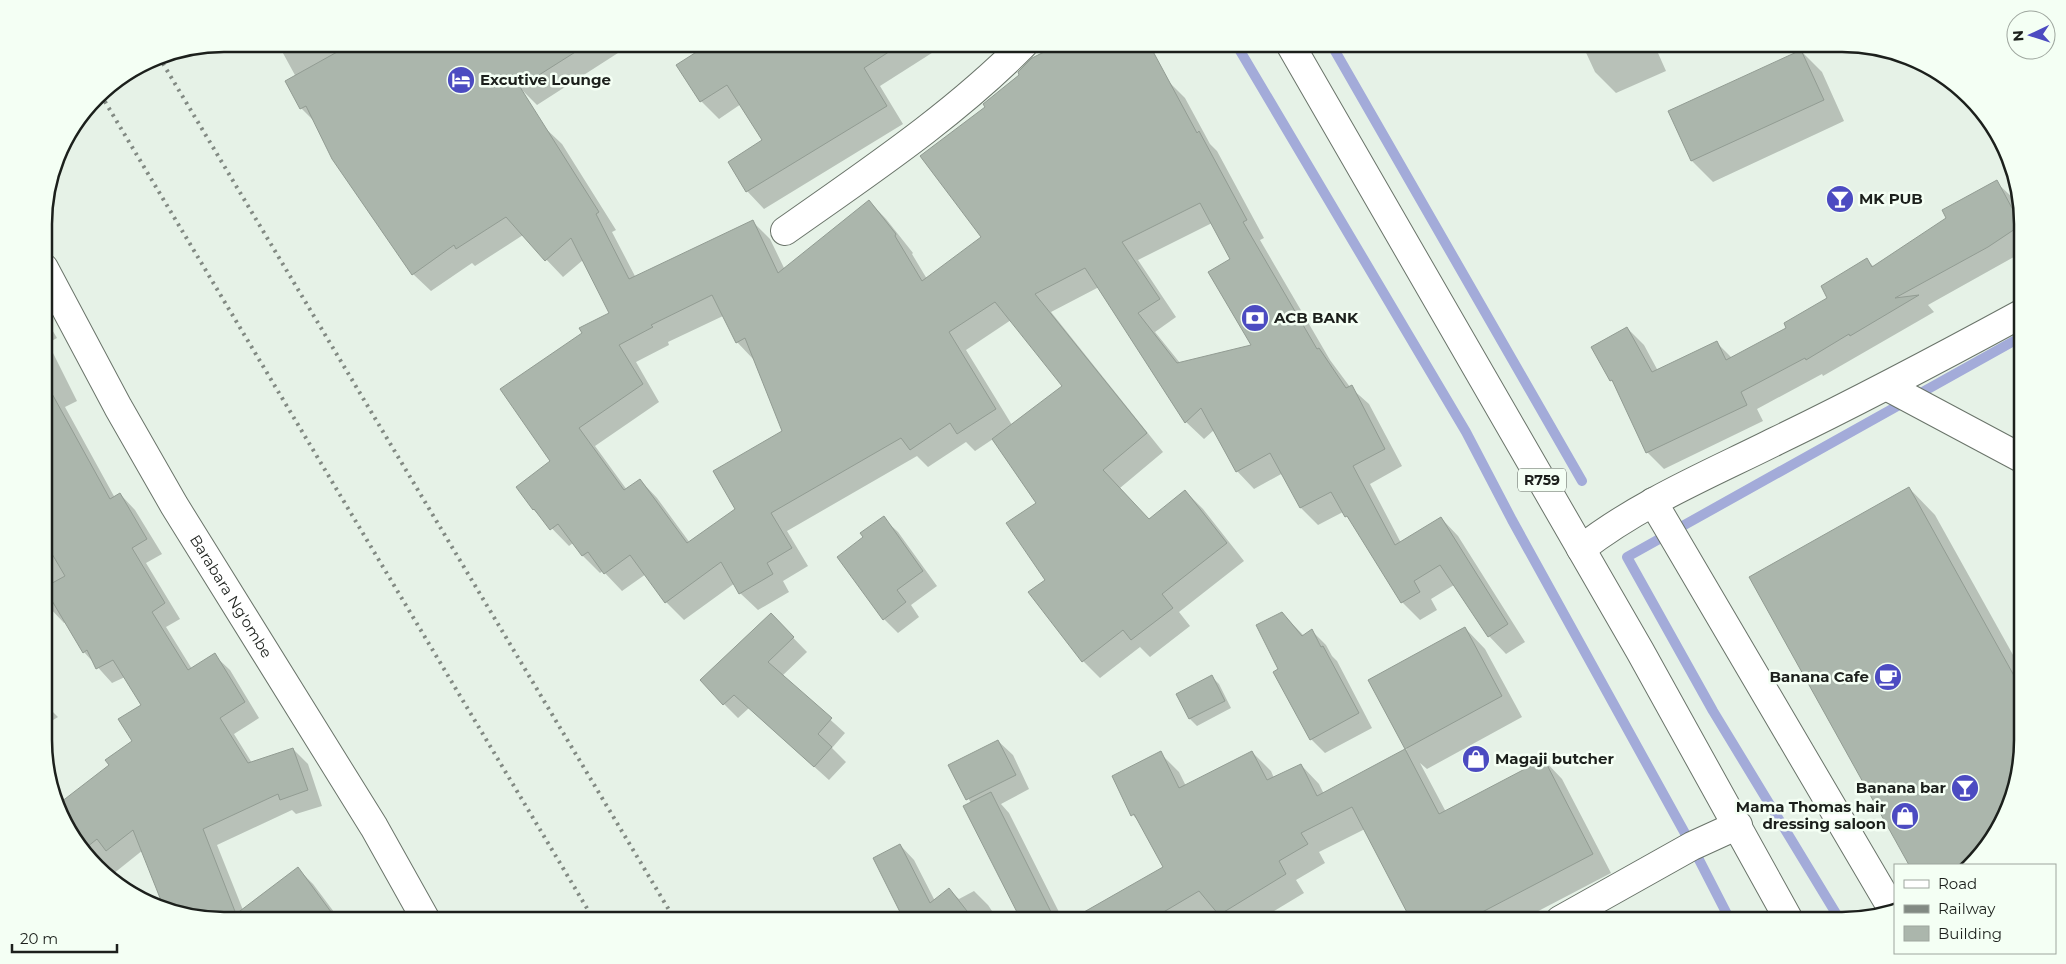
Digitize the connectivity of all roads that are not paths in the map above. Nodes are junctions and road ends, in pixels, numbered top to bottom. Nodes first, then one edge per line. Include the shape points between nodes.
1 (1015, 52) edge
2 (1295, 52) edge
3 (785, 231) dead end
4 (53, 285) edge
5 (2014, 318) edge
6 (1888, 387) junction
7 (2014, 454) edge
8 (1653, 502) junction
9 (1581, 548) junction
10 (1738, 825) junction
11 (1890, 905) edge
12 (1576, 911) edge
13 (1784, 911) edge
14 (421, 912) edge

1 - 3 street via 952,110
2 - 9 street, R759
4 - 14 street, Barabara Ng'ombe via 174,505 374,827
5 - 6 street
6 - 7 street
6 - 8 street
8 - 9 street
8 - 11 street
9 - 10 street, R759
10 - 12 street via 1692,846
10 - 13 street, R759

